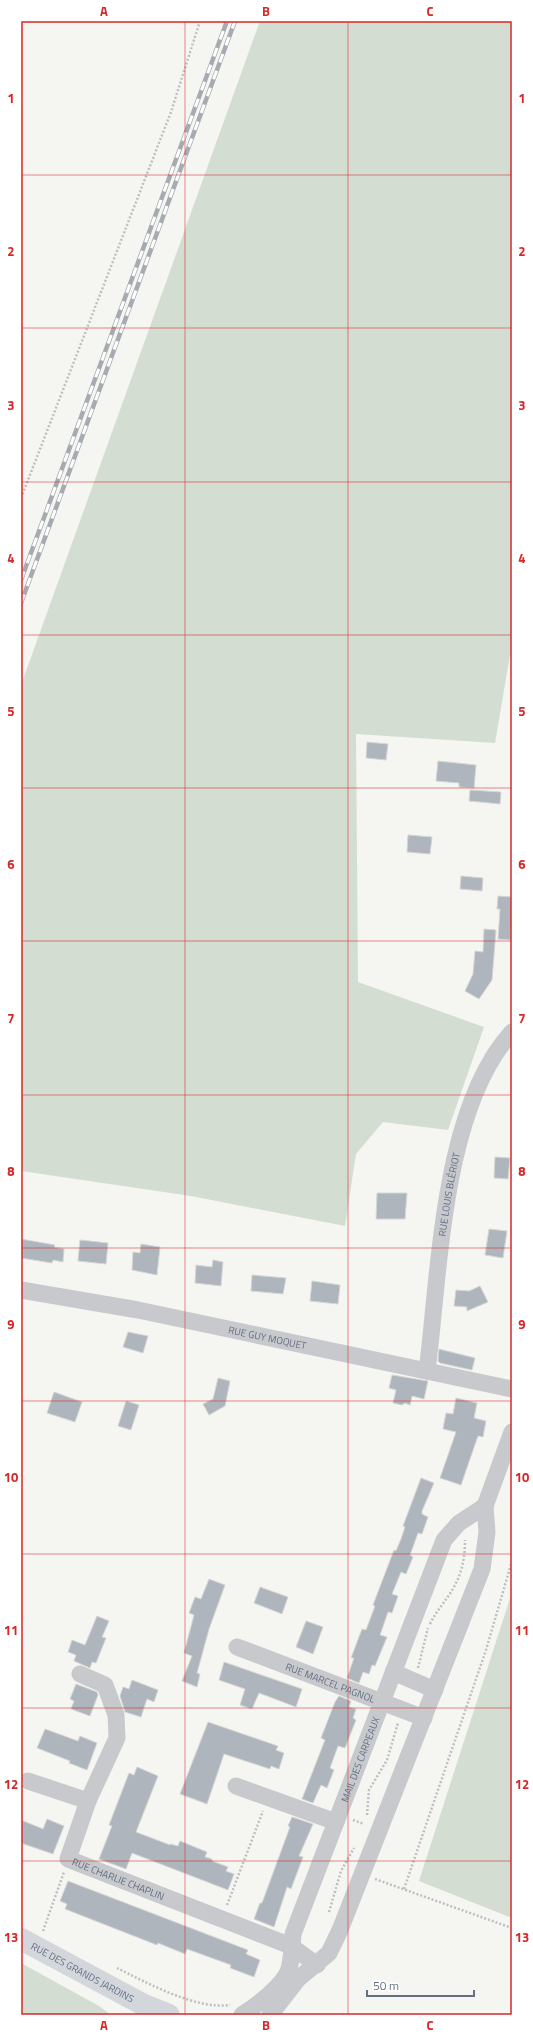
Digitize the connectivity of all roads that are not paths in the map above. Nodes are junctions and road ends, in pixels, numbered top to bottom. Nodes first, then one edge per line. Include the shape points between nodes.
1 (512, 1032) edge
2 (21, 1290) edge
3 (427, 1371) junction
4 (512, 1389) edge
5 (512, 1432) edge
6 (485, 1506) junction
7 (237, 1647) dead end
8 (393, 1672) junction
9 (80, 1674) dead end
10 (435, 1690) junction
11 (381, 1701) junction
12 (424, 1718) junction
13 (28, 1781) dead end
14 (236, 1786) dead end
15 (88, 1801) junction
16 (336, 1822) junction
17 (37, 1938) edge
18 (291, 1946) junction
19 (317, 1965) junction
20 (264, 2009) edge
21 (149, 2010) edge
22 (169, 2015) edge
23 (242, 2015) edge

1 - 3 street, RUE LOUIS BLÉRIOT via 502,1043 471,1100 447,1194
2 - 3 street, RUE GUY MOQUET via 138,1310
3 - 4 street, RUE GUY MOQUET
5 - 6 street, MAIL DES CARPEAUX
6 - 8 street, MAIL DES CARPEAUX via 459,1523 444,1540
6 - 10 street, MAIL DES CARPEAUX via 487,1532 482,1569
7 - 11 street, RUE MARCEL PAGNOL
8 - 10 street
8 - 11 street, MAIL DES CARPEAUX
9 - 15 street, RUE CHARLIE CHAPLIN via 105,1685 116,1715 116,1738
10 - 12 street, MAIL DES CARPEAUX
11 - 12 street, RUE MARCEL PAGNOL
11 - 16 street, MAIL DES CARPEAUX
12 - 19 street, MAIL DES CARPEAUX via 329,1953
13 - 15 street
14 - 16 street
15 - 18 street, RUE CHARLIE CHAPLIN via 68,1859
16 - 18 street, MAIL DES CARPEAUX via 293,1934
17 - 21 main road, RUE DES GRANDS JARDINS
18 - 19 street, RUE CHARLIE CHAPLIN
18 - 20 street, MAIL DES CARPEAUX via 289,1969
19 - 20 street, MAIL DES CARPEAUX
20 - 23 street, MAIL DES CARPEAUX
21 - 22 main road, RUE DES GRANDS JARDINS

